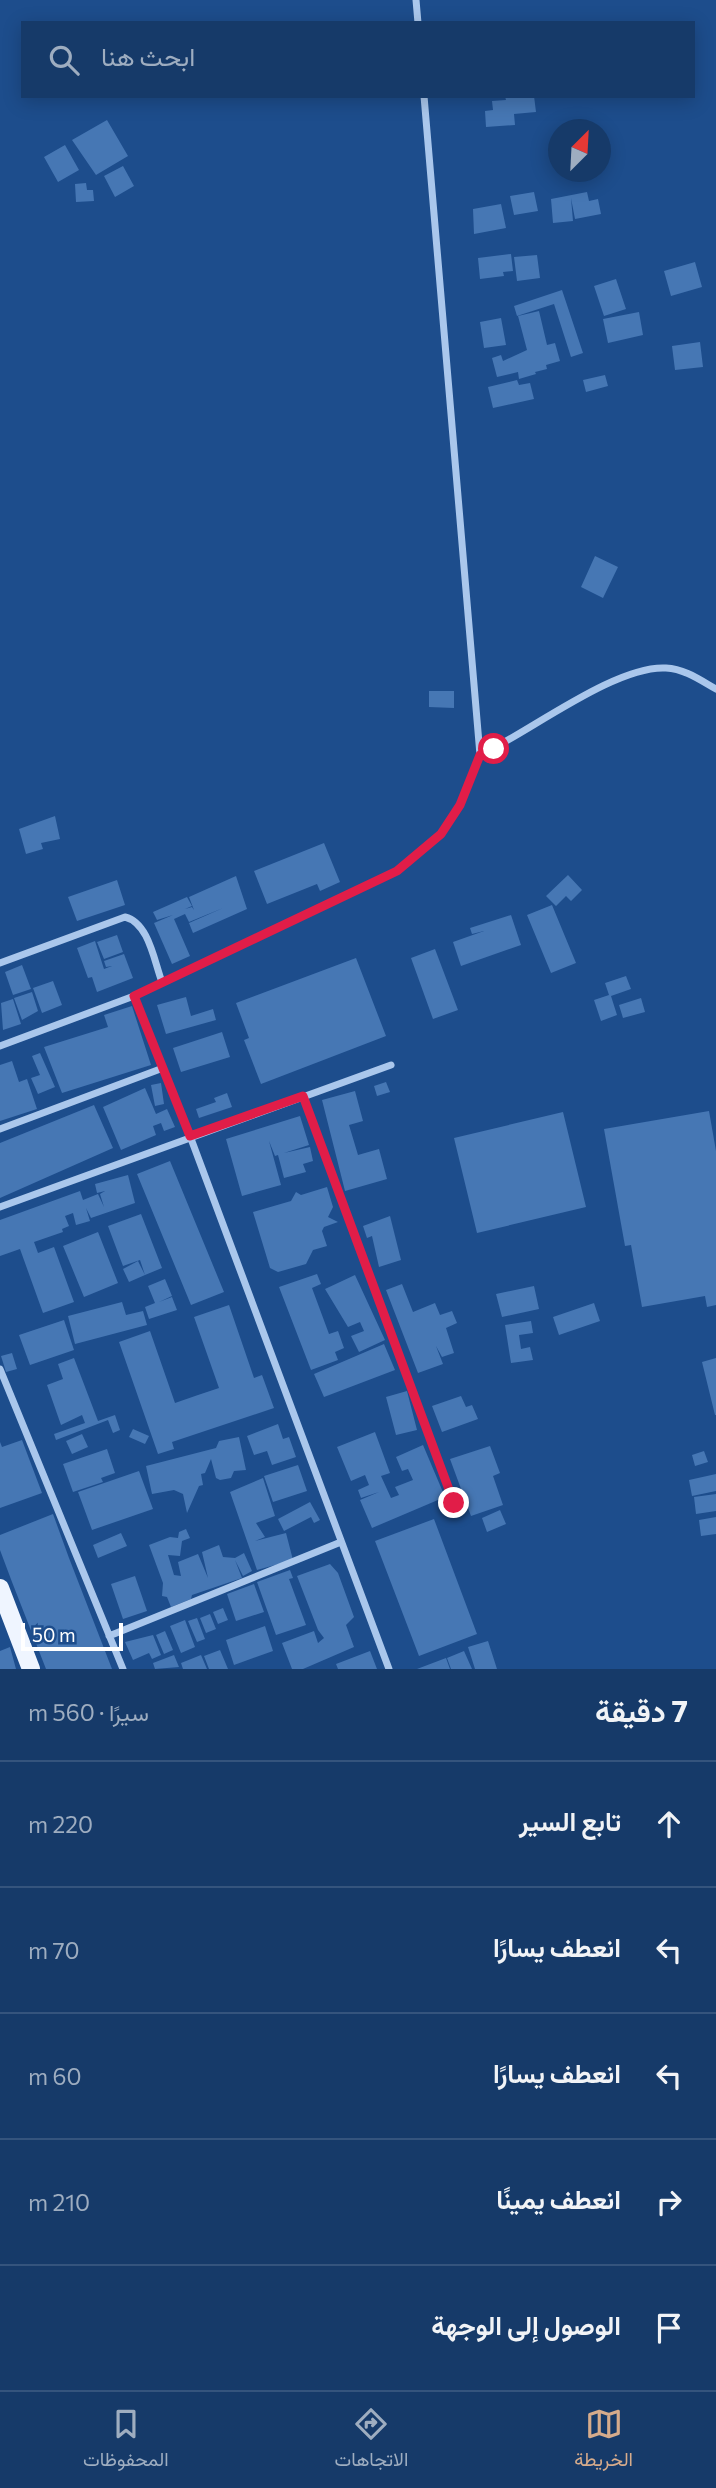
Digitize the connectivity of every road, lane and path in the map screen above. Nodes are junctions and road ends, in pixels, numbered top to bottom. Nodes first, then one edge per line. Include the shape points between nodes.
1 (416, 0) edge
2 (418, 21) edge
3 (424, 98) edge
4 (716, 689) edge
5 (480, 755) junction
6 (0, 963) edge
7 (162, 982) junction
8 (134, 996) junction
9 (0, 1046) edge
10 (391, 1066) dead end
11 (163, 1068) junction
12 (303, 1096) junction
13 (0, 1129) edge
14 (190, 1136) junction
15 (0, 1207) edge
16 (0, 1369) edge
17 (454, 1503) dead end
18 (341, 1542) junction
19 (0, 1588) edge
20 (109, 1636) junction
21 (31, 1669) edge
22 (123, 1669) edge
23 (389, 1669) edge

1 - 2 street
3 - 5 street
4 - 5 street via 685,672 664,668 641,673 610,683
5 - 7 street via 460,805 441,834 397,871
6 - 7 street via 125,917 142,928
7 - 8 street
8 - 9 street
8 - 11 street
10 - 12 street
11 - 13 street
11 - 14 street
12 - 14 street
12 - 17 street
14 - 15 street
14 - 18 street
16 - 20 street
18 - 20 street
18 - 23 street
19 - 21 main road
20 - 22 street

